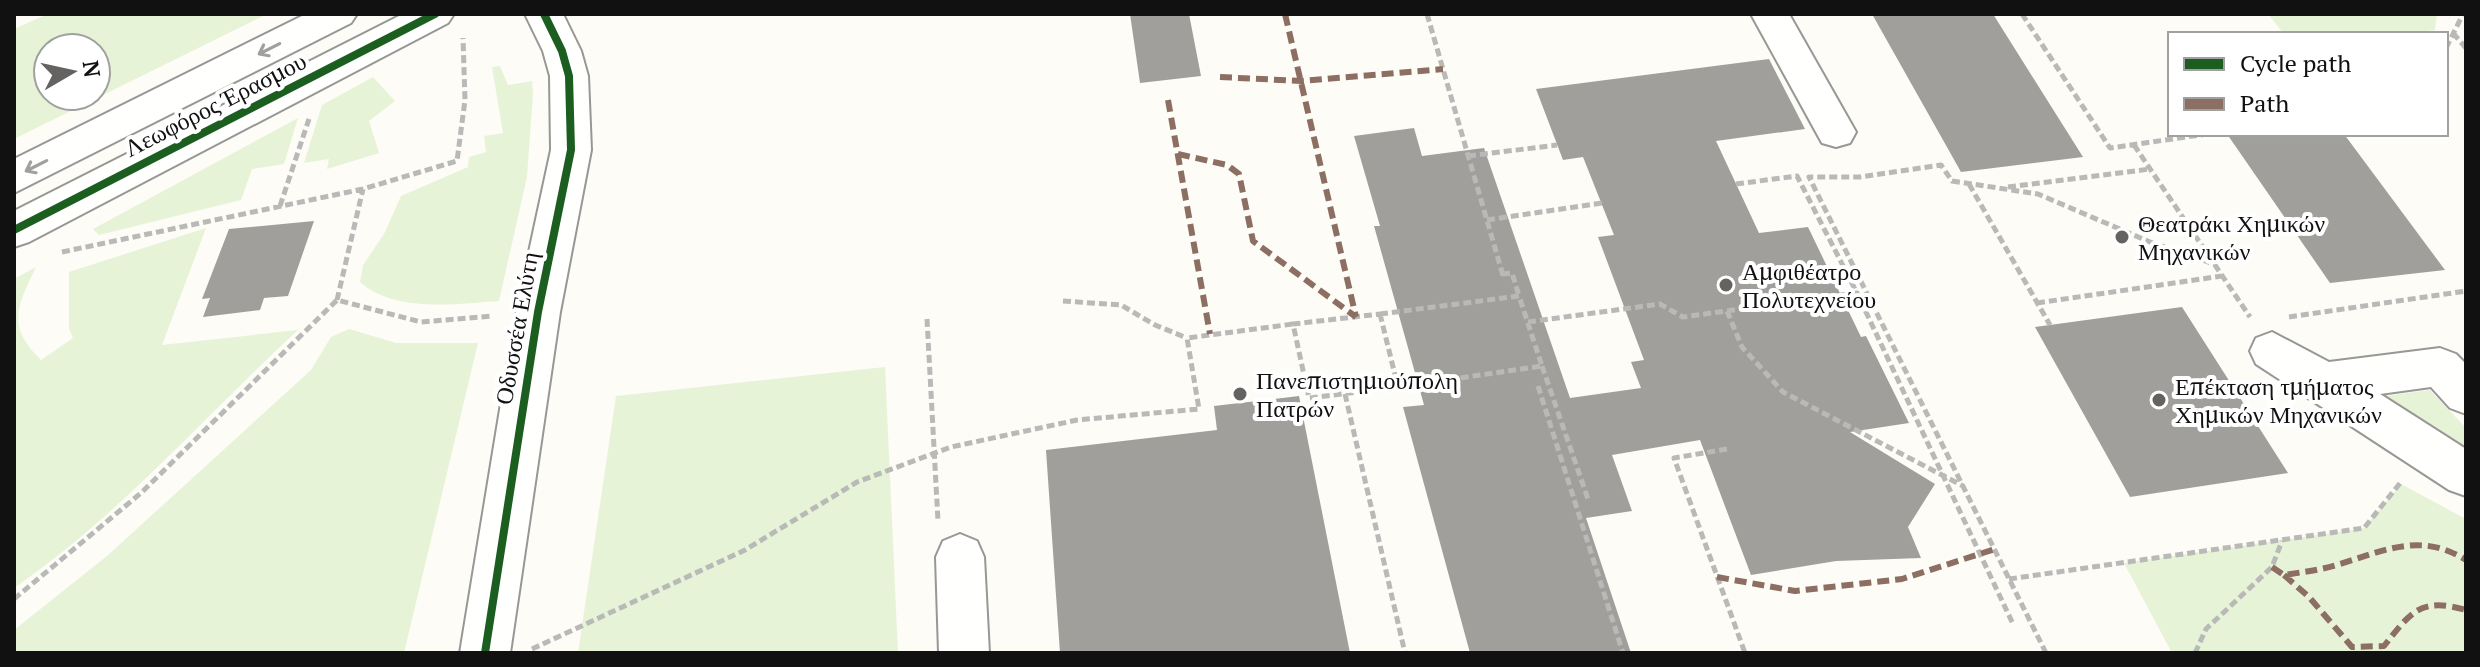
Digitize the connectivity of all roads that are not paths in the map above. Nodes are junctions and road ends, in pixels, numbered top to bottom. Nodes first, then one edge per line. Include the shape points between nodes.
1 (338, 14) edge
2 (544, 14) edge
3 (1770, 14) edge
4 (448, 21) edge
5 (1836, 132) dead end
6 (14, 177) edge
7 (14, 230) edge
8 (2262, 337) road end
9 (2457, 375) edge
10 (2324, 382) junction
11 (2466, 475) edge
12 (960, 557) road end
13 (485, 653) edge
14 (964, 653) edge

1 -> 6 street, Λεωφόρος Έρασμου
2 - 13 street, Οδυσσέα Ελύτη via 566,61 571,150 538,312
3 - 5 street
4 - 7 street, Λεωφόρος Έρασμου
8 - 10 street
9 - 10 street
10 - 11 street
12 - 14 street

